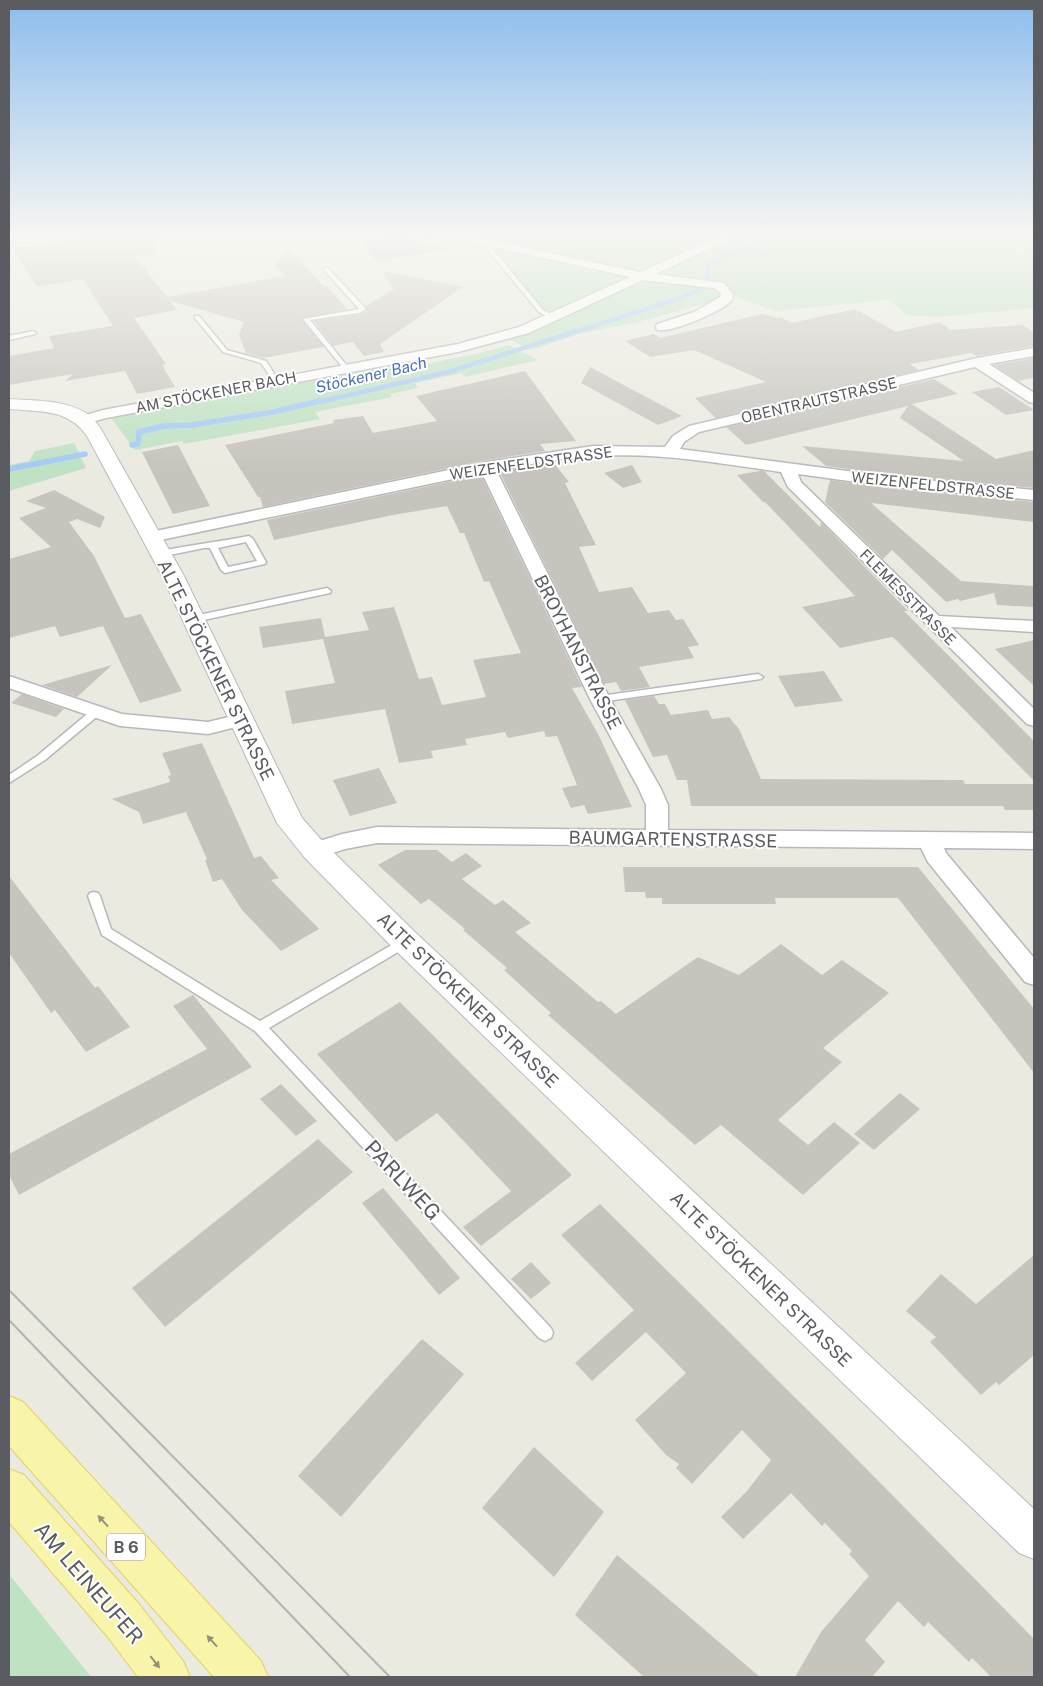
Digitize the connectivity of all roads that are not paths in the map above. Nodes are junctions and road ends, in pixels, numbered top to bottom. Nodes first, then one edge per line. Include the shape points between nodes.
1 (354, 312) edge
2 (542, 312) edge
3 (564, 312) edge
4 (705, 312) edge
5 (197, 317) dead end
6 (552, 317) junction
7 (662, 327) dead end
8 (33, 333) dead end
9 (9, 338) edge
10 (1034, 352) edge
11 (977, 362) junction
12 (346, 368) junction
13 (276, 381) junction
14 (1034, 399) edge
15 (9, 404) edge
16 (84, 420) junction
17 (670, 452) junction
18 (487, 467) junction
19 (788, 469) junction
20 (1034, 495) edge
21 (156, 545) junction
22 (213, 546) junction
23 (327, 591) dead end
24 (194, 619) junction
25 (932, 621) junction
26 (1034, 626) edge
27 (758, 677) dead end
28 (9, 682) edge
29 (600, 699) junction
30 (96, 712) junction
31 (241, 720) junction
32 (1034, 720) edge
33 (9, 780) edge
34 (657, 839) junction
35 (930, 841) junction
36 (1034, 841) edge
37 (315, 851) junction
38 (94, 896) dead end
39 (406, 942) junction
40 (1034, 974) edge
41 (260, 1027) junction
42 (545, 1333) dead end
43 (9, 1416) edge
44 (9, 1490) edge
45 (1034, 1538) edge
46 (167, 1677) edge
47 (245, 1677) edge

1 - 12 lane via 306,319
2 - 6 lane
3 - 6 street, AM STÖCKENER BACH
4 - 7 street
5 - 13 lane via 225,351 264,362
6 - 12 street, AM STÖCKENER BACH via 482,343
8 - 9 lane
10 - 11 street, OBENTRAUTSTRASSE
11 - 14 street
11 - 17 street, OBENTRAUTSTRASSE via 694,429 678,439
12 - 13 street, AM STÖCKENER BACH
13 - 16 street, AM STÖCKENER BACH
15 - 16 street via 56,409
16 - 21 street, ALTE STÖCKENER STRASSE via 96,435
17 - 18 street, WEIZENFELDSTRASSE via 593,451
17 - 19 street, WEIZENFELDSTRASSE
18 - 21 street, WEIZENFELDSTRASSE via 396,485
18 - 29 street, BROYHANSTRASSE
19 - 20 street, WEIZENFELDSTRASSE
19 - 25 street, FLEMESSTRASSE via 794,484
21 - 22 lane
21 - 24 street, ALTE STÖCKENER STRASSE
22 - 22 lane via 225,570 262,562 249,539
23 - 24 lane
24 - 31 street, ALTE STÖCKENER STRASSE
25 - 26 street
25 - 32 street, FLEMESSTRASSE
27 - 29 lane
28 - 30 street
29 - 34 street, BROYHANSTRASSE via 656,805
30 - 31 street via 120,720 208,728
30 - 33 lane
31 - 37 street, ALTE STÖCKENER STRASSE via 291,823
34 - 35 street, BAUMGARTENSTRASSE
34 - 37 street, BAUMGARTENSTRASSE via 377,835
35 - 36 street, BAUMGARTENSTRASSE
35 - 40 street via 936,856
37 - 39 street, ALTE STÖCKENER STRASSE
38 - 41 lane, PARLWEG via 106,932
39 - 41 lane
39 - 45 street, ALTE STÖCKENER STRASSE
41 - 42 lane, PARLWEG
47 -> 43 main road, B 6
44 -> 46 main road, AM LEINEUFER via 123,1620

